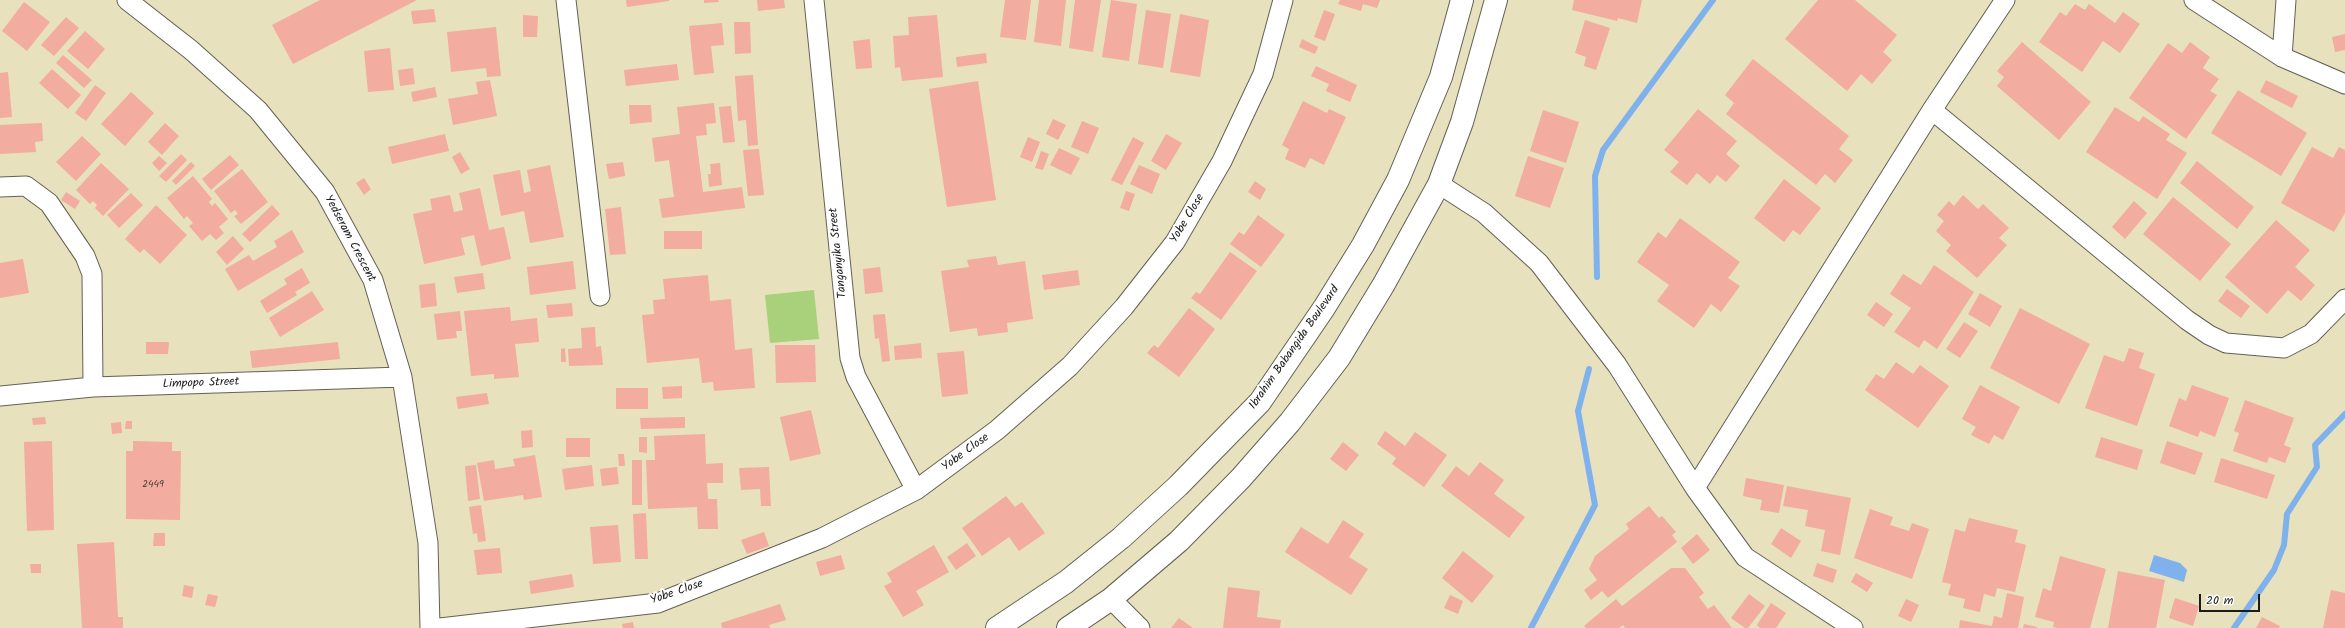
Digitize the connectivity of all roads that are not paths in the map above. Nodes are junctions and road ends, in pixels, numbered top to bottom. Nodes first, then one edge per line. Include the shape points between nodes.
1 (127, 0) edge
2 (566, 0) edge
3 (814, 0) edge
4 (1283, 0) edge
5 (1462, 0) edge
6 (1496, 0) edge
7 (2005, 0) edge
8 (2194, 0) edge
9 (2286, 0) edge
10 (2282, 57) junction
11 (2345, 84) edge
12 (1932, 110) junction
13 (1439, 184) junction
14 (0, 186) edge
15 (600, 296) dead end
16 (2345, 299) edge
17 (402, 377) junction
18 (94, 387) junction
19 (0, 396) edge
20 (1695, 488) junction
21 (916, 490) junction
22 (1111, 598) junction
23 (430, 628) edge
24 (440, 628) edge
25 (997, 628) edge
26 (1068, 628) edge
27 (1140, 628) edge
28 (1853, 628) edge

1 - 17 street, Yedseram Crescent via 191,50 258,110 325,192 373,280
2 - 15 street
3 - 21 street, Tanganyika Street via 850,358 856,377
4 - 21 street, Yobe Close via 1263,74 1222,161 1175,242 1124,307 1070,366 997,430
5 - 25 street, Ibrahim Babangida Boulevard via 1441,77 1398,180 1363,245 1324,308 1260,402 1178,486 1121,538 1066,582
6 - 13 street via 1462,122
7 - 12 street
8 - 10 street
9 - 10 street
10 - 11 street
12 - 16 street via 2187,320 2226,343 2284,348 2311,334
12 - 20 street
13 - 20 street via 1484,213 1539,263 1617,365
13 - 22 street via 1384,284 1343,351 1290,422 1241,478 1179,541
14 - 18 street via 26,186 49,203 85,256 92,274
17 - 18 street, Limpopo Street
17 - 23 street, Yedseram Crescent via 428,543
18 - 19 street, Limpopo Street
20 - 28 street via 1745,557
21 - 24 street, Yobe Close via 822,538 658,603
22 - 26 street
22 - 27 street

